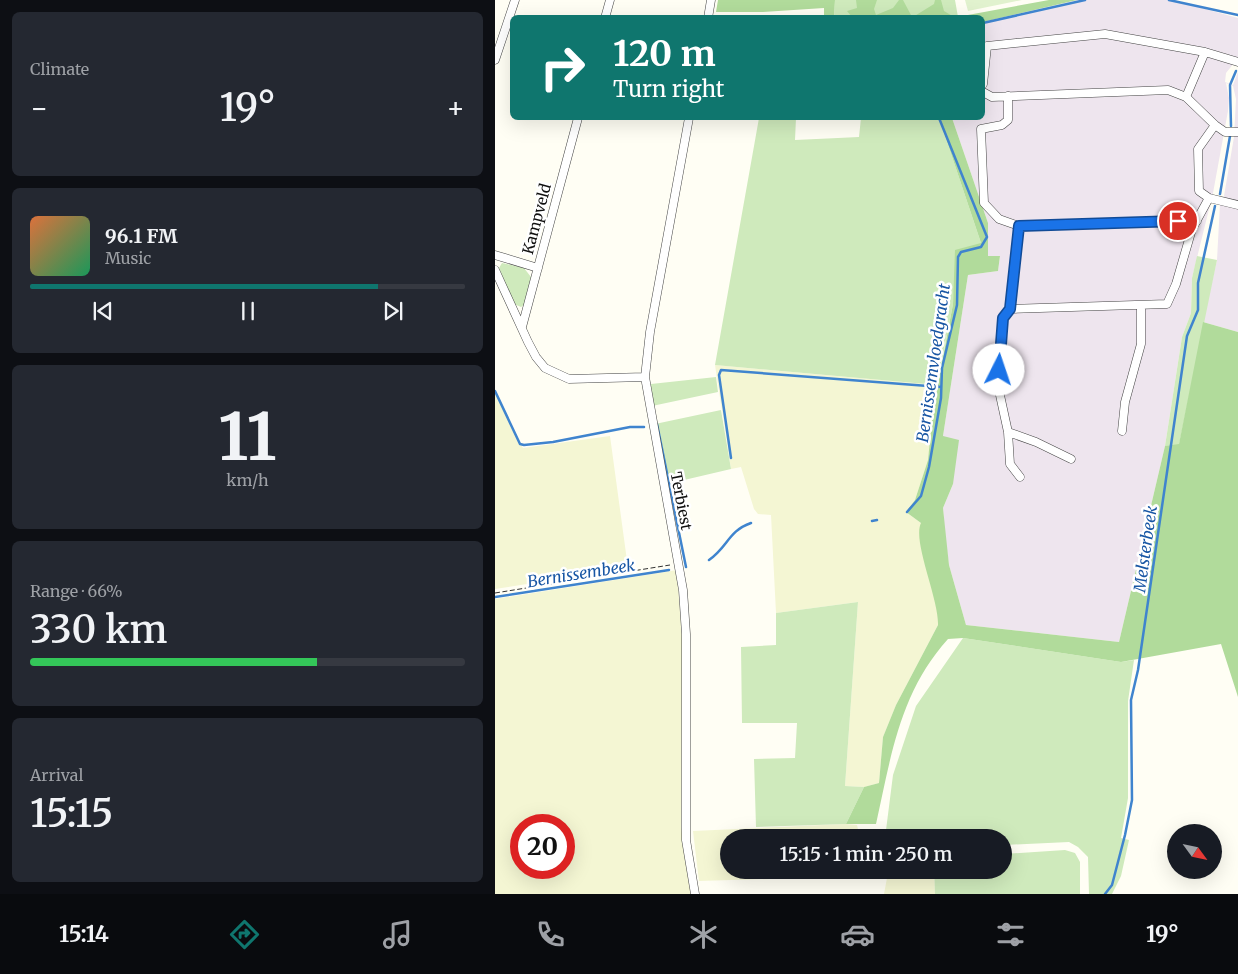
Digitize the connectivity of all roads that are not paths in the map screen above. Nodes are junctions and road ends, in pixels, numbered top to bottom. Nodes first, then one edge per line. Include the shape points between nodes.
1 (515, 0) edge
2 (610, 0) edge
3 (711, 0) edge
4 (606, 15) edge
5 (708, 15) edge
6 (1205, 52) junction
7 (495, 60) edge
8 (1238, 62) edge
9 (985, 65) edge
10 (985, 93) edge
11 (1008, 96) junction
12 (1186, 97) junction
13 (577, 120) edge
14 (689, 120) edge
15 (1215, 126) junction
16 (1238, 132) edge
17 (1209, 198) junction
18 (1238, 205) edge
19 (1197, 221) junction
20 (1019, 226) junction
21 (495, 255) edge
22 (538, 268) junction
23 (495, 270) edge
24 (1141, 305) junction
25 (1010, 309) junction
26 (522, 327) junction
27 (645, 377) junction
28 (1122, 431) dead end
29 (1007, 432) junction
30 (1071, 459) dead end
31 (1020, 477) dead end
32 (695, 894) edge

1 - 7 street
2 - 4 street
3 - 5 street
6 - 8 street
6 - 9 street via 1105,34 987,46
6 - 12 street
10 - 11 street via 992,97
11 - 12 street via 1168,90
11 - 20 street via 1008,120 1002,125 981,129 984,203 999,219
12 - 15 street
13 - 22 street, Kampveld
14 - 27 street, Terbiest via 650,332
15 - 16 street via 1225,132
15 - 17 street via 1198,149 1199,191
17 - 18 street
17 - 19 street
19 - 20 street
19 - 24 street via 1167,304
20 - 25 street
21 - 22 street
22 - 26 street, Kampveld
23 - 26 street
24 - 25 street
24 - 28 street via 1141,344 1125,402
25 - 29 street via 1003,318 998,386
26 - 27 street via 536,358 545,368 569,379
27 - 32 street, Terbiest via 680,564 687,634 686,840
29 - 30 street
29 - 31 street via 1009,464

